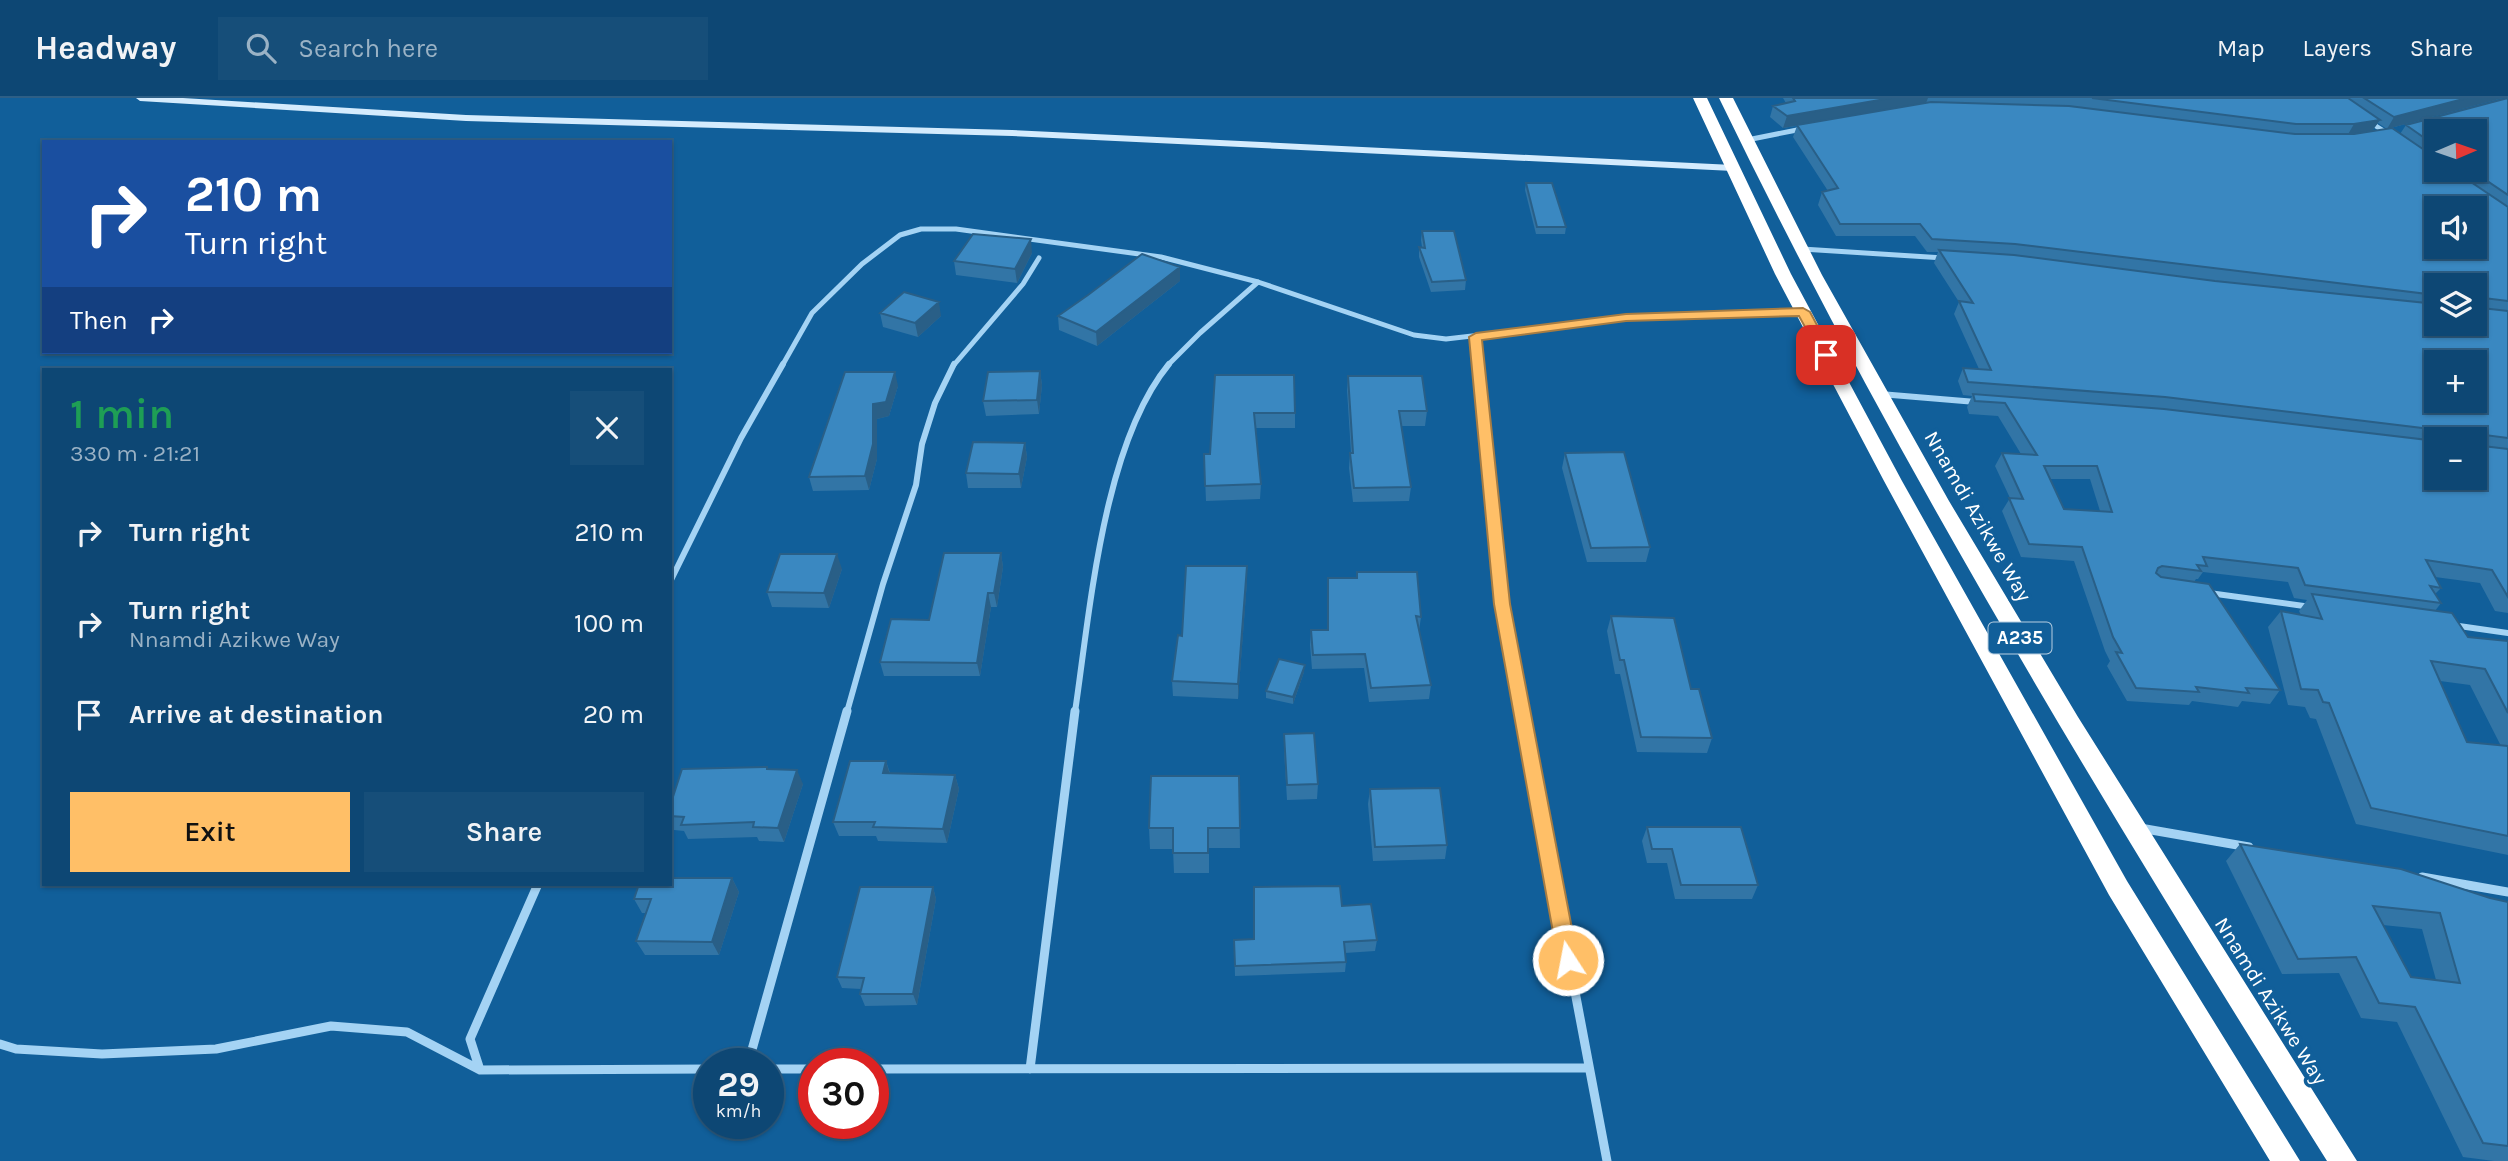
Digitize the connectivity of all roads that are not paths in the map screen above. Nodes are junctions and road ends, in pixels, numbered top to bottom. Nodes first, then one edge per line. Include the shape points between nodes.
1 (140, 98) edge
2 (1700, 98) edge
3 (1726, 98) edge
4 (2358, 114) edge
5 (1815, 126) edge
6 (2401, 131) edge
7 (2389, 134) junction
8 (2378, 136) edge
9 (1747, 140) junction
10 (2398, 141) edge
11 (1733, 168) junction
12 (1801, 249) junction
13 (1039, 258) dead end
14 (1954, 259) edge
15 (1258, 282) junction
16 (1803, 312) junction
17 (1476, 337) junction
18 (1879, 394) junction
19 (1991, 403) edge
20 (672, 578) edge
21 (2194, 591) edge
22 (2317, 607) edge
23 (2440, 624) edge
24 (2508, 633) edge
25 (2133, 827) junction
26 (2254, 848) edge
27 (2414, 876) edge
28 (537, 886) edge
29 (2508, 892) edge
30 (0, 1044) edge
31 (752, 1048) edge
32 (693, 1069) edge
33 (889, 1069) edge
34 (1030, 1069) junction
35 (1588, 1069) junction
36 (480, 1070) junction
37 (1606, 1161) edge
38 (2286, 1161) edge
39 (2343, 1161) edge

1 - 11 street via 466,118 1026,134
2 - 11 highway, A235
3 - 9 highway, Nnamdi Azikwe Way / A235
4 - 7 street
5 - 9 street
6 - 7 street
7 - 8 street
7 - 10 street
9 - 12 highway, Nnamdi Azikwe Way / A235
11 - 16 highway, A235
12 - 14 street
12 - 18 highway, Nnamdi Azikwe Way / A235
13 - 31 street via 1023,284 954,364 935,402 916,485 883,584
15 - 17 street via 1414,335
15 - 20 street via 1161,257 956,229 920,229 900,235 862,264 812,313 741,438
15 - 34 street via 1177,357 1151,389 1129,437 1106,523 1072,718
16 - 17 street via 1626,318
16 - 38 highway, A235 via 2119,888
17 - 35 street via 1502,604
18 - 19 street
18 - 25 highway, Nnamdi Azikwe Way / A235
21 - 22 street
23 - 24 street
25 - 26 street
25 - 39 highway, Nnamdi Azikwe Way / A235
27 - 29 street
28 - 36 street via 470,1039
30 - 36 street via 102,1054 203,1050 331,1026 407,1032
32 - 36 street
33 - 34 street
34 - 35 street
35 - 37 street

